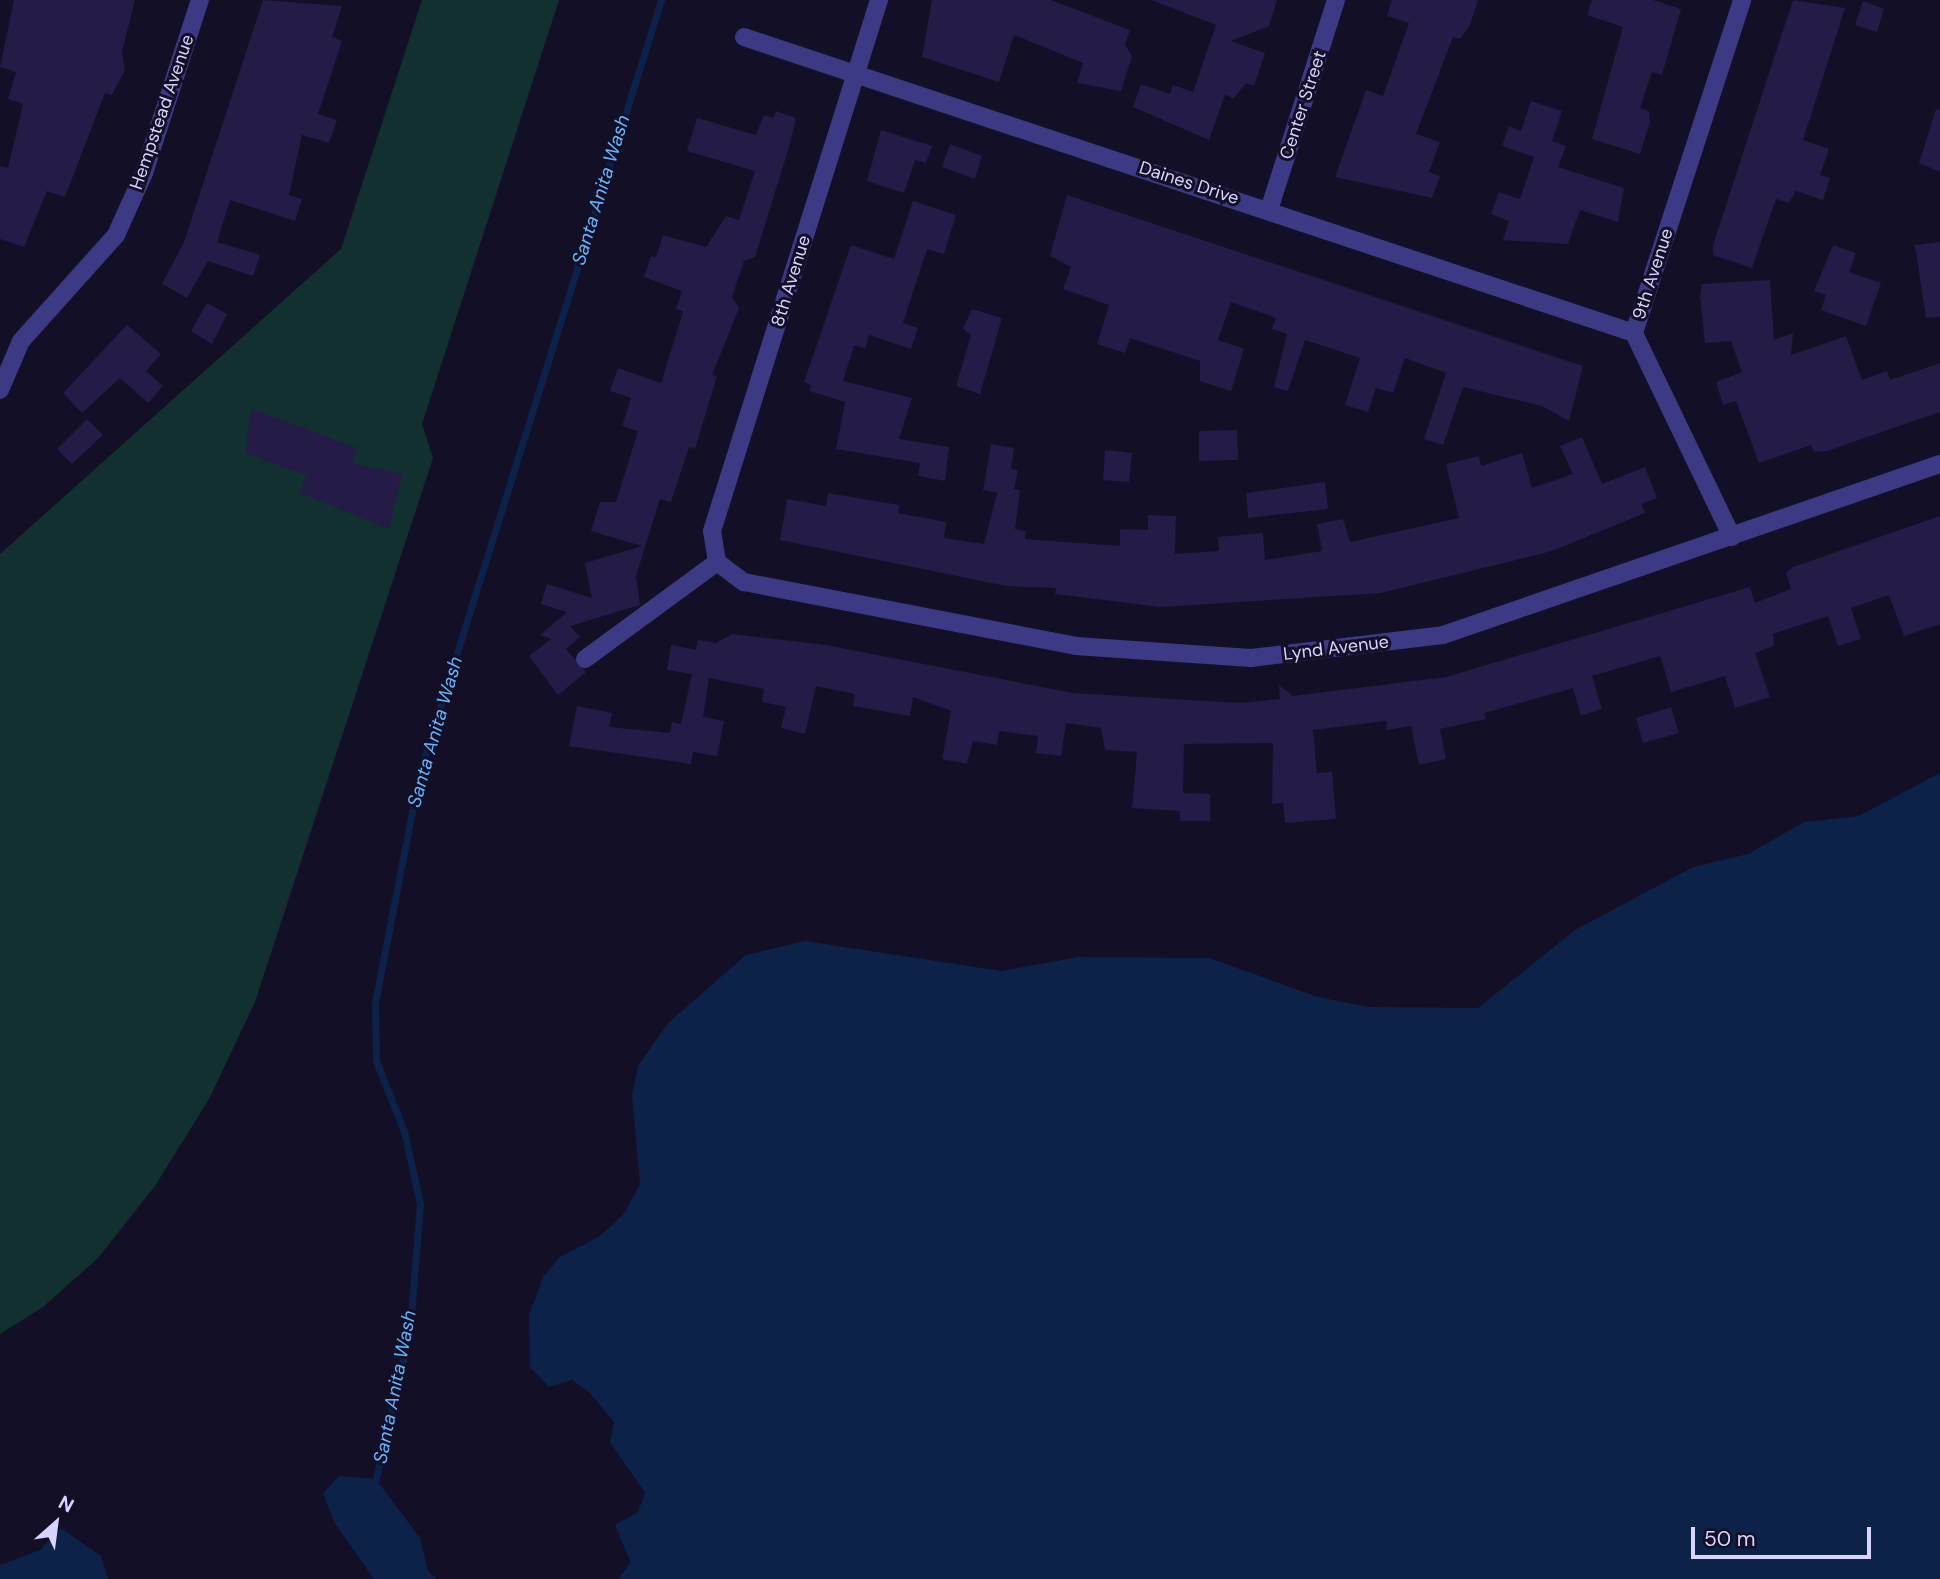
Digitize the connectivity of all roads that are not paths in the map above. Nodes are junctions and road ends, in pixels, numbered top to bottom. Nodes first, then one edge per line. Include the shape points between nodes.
1 (200, 0) edge
2 (879, 0) edge
3 (1336, 0) edge
4 (1742, 0) edge
5 (744, 37) dead end
6 (856, 73) junction
7 (1269, 210) junction
8 (1634, 333) junction
9 (0, 390) edge
10 (1940, 464) edge
11 (1732, 537) junction
12 (717, 562) junction
13 (586, 659) dead end

1 - 9 street, Hempstead Avenue via 144,173 116,235 21,341
2 - 6 street, 8th Avenue
3 - 7 street, Center Street
4 - 8 street, 9th Avenue
5 - 6 street, Daines Drive
6 - 7 street, Daines Drive
6 - 12 street, 8th Avenue via 712,531
7 - 8 street, Daines Drive
8 - 11 street, 9th Avenue
10 - 11 street, Lynd Avenue
11 - 12 street, Lynd Avenue via 1443,635 1251,658 1076,646 744,582
12 - 13 street

